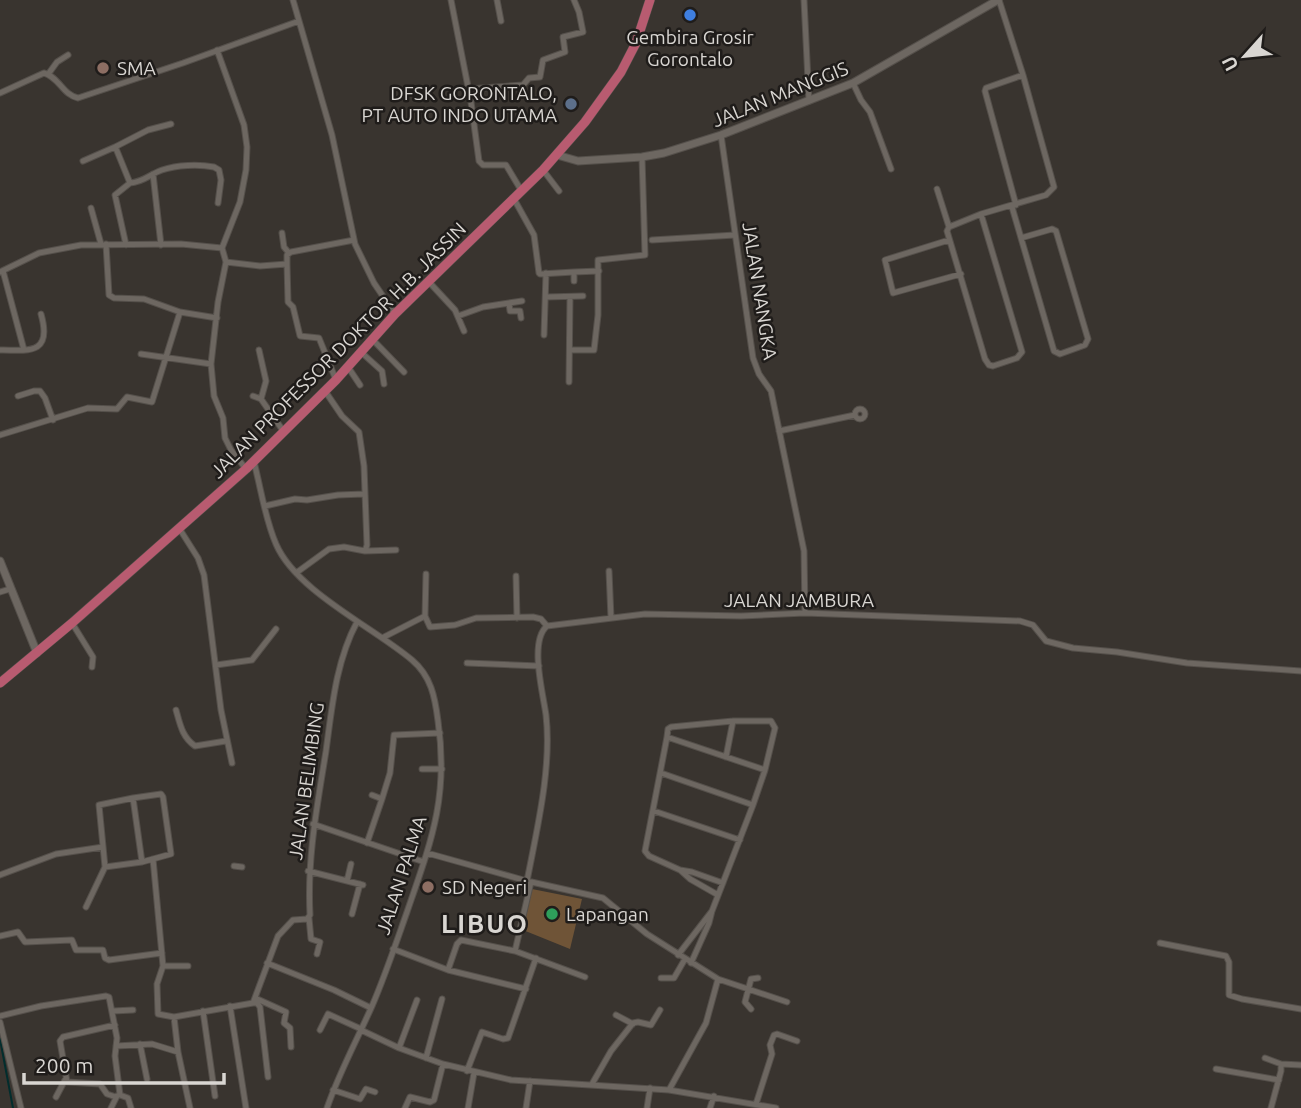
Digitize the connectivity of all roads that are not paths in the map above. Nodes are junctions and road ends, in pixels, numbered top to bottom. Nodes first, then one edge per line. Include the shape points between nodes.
1 (293, 0) edge
2 (452, 0) edge
3 (497, 0) edge
4 (574, 0) edge
5 (650, 0) edge
6 (804, 0) edge
7 (998, 0) edge
8 (299, 21) junction
9 (501, 21) dead end
10 (217, 50) junction
11 (68, 55) dead end
12 (49, 73) junction
13 (1023, 75) junction
14 (853, 83) junction
15 (469, 89) junction
16 (0, 93) edge
17 (809, 101) junction
18 (171, 124) dead end
19 (721, 135) junction
20 (114, 147) junction
21 (557, 155) junction
22 (642, 157) junction
23 (83, 161) dead end
24 (891, 169) dead end
25 (543, 170) junction
26 (153, 174) junction
27 (130, 183) junction
28 (937, 189) dead end
29 (522, 190) junction
30 (559, 191) dead end
31 (514, 198) junction
32 (218, 203) dead end
33 (1014, 206) junction
34 (91, 208) dead end
35 (981, 214) junction
36 (949, 227) junction
37 (282, 233) dead end
38 (735, 235) junction
39 (1021, 238) junction
40 (354, 240) junction
41 (652, 240) dead end
42 (948, 240) junction
43 (104, 244) junction
44 (126, 245) junction
45 (161, 245) junction
46 (222, 248) junction
47 (289, 253) junction
48 (226, 262) junction
49 (287, 264) junction
50 (2, 271) edge
51 (598, 271) junction
52 (574, 272) junction
53 (546, 273) junction
54 (961, 274) junction
55 (574, 281) dead end
56 (429, 282) junction
57 (583, 296) dead end
58 (546, 297) junction
59 (570, 297) junction
60 (522, 301) dead end
61 (509, 303) junction
62 (180, 312) junction
63 (41, 314) dead end
64 (395, 314) junction
65 (458, 316) junction
66 (217, 318) junction
67 (521, 318) dead end
68 (464, 331) dead end
69 (544, 335) dead end
70 (373, 341) junction
71 (0, 350) edge
72 (24, 350) junction
73 (259, 350) dead end
74 (569, 350) junction
75 (362, 353) junction
76 (141, 354) dead end
77 (166, 359) junction
78 (211, 364) junction
79 (348, 367) junction
80 (404, 372) dead end
81 (336, 380) junction
82 (569, 382) dead end
83 (384, 384) dead end
84 (360, 385) dead end
85 (326, 391) junction
86 (18, 396) dead end
87 (253, 396) dead end
88 (261, 399) junction
89 (855, 415) dead end
90 (53, 420) junction
91 (779, 431) junction
92 (284, 432) junction
93 (0, 435) edge
94 (254, 462) junction
95 (246, 469) junction
96 (364, 494) junction
97 (265, 506) junction
98 (179, 528) junction
99 (396, 550) dead end
100 (365, 551) junction
101 (0, 561) edge
102 (609, 571) dead end
103 (296, 573) junction
104 (426, 574) dead end
105 (516, 576) dead end
106 (10, 589) junction
107 (0, 592) edge
108 (805, 613) junction
109 (425, 616) junction
110 (517, 618) junction
111 (611, 618) junction
112 (357, 622) junction
113 (72, 623) junction
114 (547, 626) junction
115 (276, 629) dead end
116 (382, 638) junction
117 (37, 653) junction
118 (467, 663) dead end
119 (216, 665) junction
120 (539, 666) junction
121 (92, 667) dead end
122 (1301, 671) edge
123 (0, 683) edge
124 (176, 710) dead end
125 (733, 721) junction
126 (440, 733) junction
127 (667, 737) junction
128 (226, 741) junction
129 (726, 757) junction
130 (232, 763) dead end
131 (422, 769) dead end
132 (442, 769) junction
133 (765, 770) junction
134 (661, 773) junction
135 (372, 795) dead end
136 (133, 797) junction
137 (382, 799) junction
138 (753, 805) junction
139 (654, 811) junction
140 (313, 824) junction
141 (740, 841) junction
142 (367, 842) junction
143 (103, 847) junction
144 (427, 853) junction
145 (153, 859) junction
146 (142, 862) junction
147 (424, 862) junction
148 (351, 864) dead end
149 (234, 866) dead end
150 (105, 867) junction
151 (242, 867) dead end
152 (680, 870) junction
153 (309, 871) junction
154 (0, 875) edge
155 (712, 879) junction
156 (347, 881) junction
157 (529, 881) junction
158 (723, 883) junction
159 (708, 889) junction
160 (718, 895) junction
161 (86, 907) dead end
162 (712, 911) junction
163 (352, 914) dead end
164 (309, 918) junction
165 (0, 936) edge
166 (1160, 943) dead end
167 (393, 949) junction
168 (515, 951) junction
169 (162, 953) junction
170 (317, 954) dead end
171 (678, 955) junction
172 (536, 958) junction
173 (688, 961) junction
174 (267, 963) junction
175 (163, 966) junction
176 (188, 966) dead end
177 (448, 970) junction
178 (585, 977) dead end
179 (661, 978) dead end
180 (758, 978) dead end
181 (718, 979) junction
182 (526, 989) junction
183 (747, 989) junction
184 (442, 999) dead end
185 (254, 1000) junction
186 (417, 1000) dead end
187 (787, 1002) dead end
188 (230, 1006) junction
189 (371, 1008) junction
190 (751, 1009) dead end
191 (1301, 1009) edge
192 (133, 1010) dead end
193 (660, 1010) dead end
194 (113, 1011) junction
195 (202, 1011) junction
196 (616, 1015) dead end
197 (0, 1016) edge
198 (174, 1017) junction
199 (0, 1022) edge
200 (115, 1024) junction
201 (481, 1024) dead end
202 (633, 1024) junction
203 (320, 1030) dead end
204 (361, 1030) junction
205 (482, 1032) junction
206 (797, 1041) dead end
207 (140, 1044) junction
208 (116, 1046) junction
209 (291, 1046) dead end
210 (399, 1048) junction
211 (178, 1052) junction
212 (426, 1058) junction
213 (1265, 1058) dead end
214 (1281, 1064) junction
215 (443, 1065) junction
216 (1301, 1065) edge
217 (1216, 1069) dead end
218 (471, 1072) junction
219 (268, 1077) dead end
220 (147, 1079) dead end
221 (65, 1080) junction
222 (1279, 1080) junction
223 (530, 1081) junction
224 (592, 1084) junction
225 (650, 1088) junction
226 (333, 1090) junction
227 (668, 1090) junction
228 (376, 1092) dead end
229 (118, 1096) junction
230 (215, 1096) dead end
231 (714, 1096) junction
232 (56, 1097) dead end
233 (756, 1104) junction
234 (741, 1105) edge
235 (21, 1108) edge
236 (111, 1108) edge
237 (131, 1108) edge
238 (190, 1108) edge
239 (246, 1108) edge
240 (327, 1108) edge
241 (405, 1108) edge
242 (468, 1108) edge
243 (526, 1108) edge
244 (647, 1108) edge
245 (710, 1108) edge
246 (776, 1108) edge
247 (1271, 1108) edge

1 - 8 street
2 - 15 street
3 - 9 street
4 - 15 street via 583,32 563,37 565,52 543,60 540,77 529,78 523,85
5 - 21 highway, JALAN PROFESSOR DOKTOR H.B. JASSIN via 621,72
6 - 17 street
7 - 13 street
7 - 14 street, JALAN MANGGIS
8 - 10 street
8 - 40 street via 332,135
10 - 12 street via 78,98
10 - 46 street via 244,125 247,147 240,202
11 - 12 street
12 - 16 street
13 - 33 street via 985,91
13 - 33 street via 1054,187 1050,193
14 - 17 street, JALAN MANGGIS
14 - 24 street via 870,112
15 - 29 street via 479,161 483,165 506,164
17 - 19 street, JALAN MANGGIS
18 - 20 street
19 - 22 street, JALAN MANGGIS
19 - 38 street, JALAN NANGKA
20 - 23 street
20 - 27 street
21 - 22 street, JALAN MANGGIS via 578,161
21 - 25 highway, JALAN PROFESSOR DOKTOR H.B. JASSIN
22 - 51 street via 645,255 600,259
25 - 29 highway, JALAN PROFESSOR DOKTOR H.B. JASSIN
25 - 30 street
26 - 27 street
26 - 32 street via 170,168 214,167 221,176
26 - 45 street
27 - 44 street via 116,195
28 - 36 street
29 - 31 highway, JALAN PROFESSOR DOKTOR H.B. JASSIN
31 - 53 street via 536,242 538,272
31 - 56 highway, JALAN PROFESSOR DOKTOR H.B. JASSIN
33 - 35 street
33 - 39 street
34 - 43 street
35 - 36 street
35 - 54 street via 1022,352 1017,358 993,366 987,362
36 - 42 street
37 - 47 street
38 - 41 street
38 - 91 street, JALAN NANGKA via 753,358 771,391
39 - 39 street via 1056,230 1088,339 1084,345 1060,354 1054,351
40 - 47 street
40 - 64 street
42 - 54 street
42 - 54 street via 885,260 893,293
43 - 44 street
43 - 50 street via 45,251
43 - 62 street via 109,295 144,299
44 - 45 street
45 - 46 street
46 - 48 street
47 - 49 street
48 - 49 street
48 - 66 street
49 - 81 street via 288,302 300,336 319,338
50 - 72 street
51 - 52 street
51 - 74 street via 594,350
52 - 53 street
52 - 55 street
53 - 58 street
56 - 64 highway, JALAN PROFESSOR DOKTOR H.B. JASSIN
56 - 65 street
57 - 59 street
58 - 59 street
58 - 69 street
59 - 74 street
60 - 61 street
61 - 65 street
61 - 67 street via 510,311 520,311
62 - 66 street
62 - 77 street
63 - 72 street via 45,339
64 - 70 highway, JALAN PROFESSOR DOKTOR H.B. JASSIN
65 - 68 street
66 - 78 street
70 - 75 highway, JALAN PROFESSOR DOKTOR H.B. JASSIN
70 - 80 street
71 - 72 street
73 - 88 street via 266,381
74 - 82 street
75 - 79 highway, JALAN PROFESSOR DOKTOR H.B. JASSIN
75 - 83 street via 382,371
76 - 77 street
77 - 78 street
77 - 90 street via 152,402 127,397 117,409 88,408
78 - 95 street via 214,400 222,413 225,438
79 - 81 highway, JALAN PROFESSOR DOKTOR H.B. JASSIN
79 - 84 street
81 - 85 highway, JALAN PROFESSOR DOKTOR H.B. JASSIN
85 - 92 highway, JALAN PROFESSOR DOKTOR H.B. JASSIN
85 - 96 street via 359,432
86 - 90 street via 40,391
87 - 88 street
88 - 92 street
89 - 91 street
90 - 93 street
91 - 108 street, JALAN NANGKA via 804,551
92 - 94 highway, JALAN PROFESSOR DOKTOR H.B. JASSIN
94 - 95 highway, JALAN PROFESSOR DOKTOR H.B. JASSIN
94 - 97 street, JALAN PALMA
95 - 98 highway, JALAN PROFESSOR DOKTOR H.B. JASSIN
96 - 97 street
96 - 100 street
97 - 103 street, JALAN PALMA via 275,544
98 - 113 highway, JALAN PROFESSOR DOKTOR H.B. JASSIN
98 - 119 street via 204,575
99 - 100 street
100 - 103 street via 329,549
101 - 106 street
102 - 111 street
103 - 112 street, JALAN PALMA
104 - 109 street
105 - 110 street
106 - 107 street
106 - 117 street
108 - 111 street, JALAN JAMBURA
108 - 122 street, JALAN JAMBURA via 1020,621 1033,625 1048,643 1201,664
109 - 110 street via 433,627 475,618
109 - 116 street
110 - 114 street via 536,617
111 - 114 street, JALAN JAMBURA
112 - 116 street, JALAN PALMA
112 - 140 street, JALAN BELIMBING via 342,657
113 - 117 highway, JALAN PROFESSOR DOKTOR H.B. JASSIN
113 - 121 street via 93,657
114 - 120 street via 539,640
115 - 119 street via 252,660
116 - 126 street, JALAN PALMA via 426,674
117 - 123 highway, JALAN PROFESSOR DOKTOR H.B. JASSIN
118 - 120 street
119 - 128 street
120 - 157 street via 547,743
124 - 128 street via 183,734 195,746
125 - 127 street via 671,727
125 - 129 street
125 - 133 street via 773,722
126 - 132 street, JALAN PALMA
126 - 137 street via 394,735
127 - 129 street
127 - 134 street
128 - 130 street
129 - 133 street
131 - 132 street
132 - 144 street, JALAN PALMA via 440,804
133 - 138 street
134 - 138 street
134 - 139 street
135 - 137 street
136 - 143 street via 99,805
136 - 145 street via 163,797 171,854
136 - 146 street
137 - 142 street
138 - 141 street
139 - 141 street
139 - 152 street via 645,851
140 - 142 street
140 - 153 street, JALAN BELIMBING
141 - 158 street
142 - 147 street
143 - 150 street
143 - 154 street via 56,855
144 - 147 street, JALAN PALMA
144 - 157 street
145 - 146 street
145 - 169 street
146 - 150 street
147 - 167 street, JALAN PALMA
148 - 156 street
149 - 151 street
150 - 161 street
152 - 155 street
152 - 159 street
153 - 156 street
153 - 164 street, JALAN BELIMBING
155 - 158 street
155 - 159 street
156 - 163 street via 361,885
157 - 168 street
157 - 171 street via 603,898
158 - 160 street
159 - 160 street
160 - 162 street
162 - 171 street
162 - 173 street
164 - 170 street, JALAN BELIMBING via 311,939 320,942
164 - 174 street via 290,922
165 - 169 street via 20,932 25,942 72,940 76,950 103,950 109,960
166 - 191 street via 1226,956 1229,995
167 - 177 street
167 - 189 street, JALAN PALMA
168 - 172 street
168 - 177 street via 461,940
169 - 175 street
171 - 173 street
172 - 178 street
172 - 182 street
173 - 179 street via 674,978
173 - 181 street
174 - 185 street
174 - 189 street
175 - 176 street
175 - 198 street via 157,984 158,1014
177 - 182 street
180 - 183 street via 751,979
181 - 183 street
181 - 227 street via 706,1023
182 - 205 street via 508,1038
183 - 187 street
183 - 190 street via 745,1002
184 - 212 street
185 - 188 street
185 - 209 street via 286,1012 284,1023 290,1028
185 - 219 street via 260,1007
186 - 210 street
188 - 195 street
188 - 239 street
189 - 204 street, JALAN PALMA
192 - 194 street
193 - 202 street via 651,1025
194 - 197 street via 106,996
194 - 200 street
195 - 198 street
195 - 230 street
196 - 202 street
198 - 211 street
199 - 235 street
200 - 208 street
200 - 221 street via 61,1038
201 - 205 street
202 - 224 street
203 - 204 street via 328,1013
204 - 210 street
204 - 226 street, JALAN PALMA
205 - 218 street
206 - 233 street via 774,1035
207 - 208 street
207 - 211 street
207 - 220 street
208 - 229 street
210 - 212 street
211 - 238 street
212 - 215 street
213 - 214 street
214 - 216 street
214 - 222 street
215 - 218 street
215 - 241 street via 434,1100 410,1097
217 - 222 street
218 - 223 street
218 - 242 street
221 - 229 street via 100,1084 107,1094
221 - 232 street
222 - 247 street
223 - 224 street
223 - 243 street
224 - 225 street
225 - 227 street
225 - 244 street
226 - 228 street via 360,1099 366,1089
226 - 240 street, JALAN PALMA
227 - 231 street
229 - 236 street
229 - 237 street via 128,1098
231 - 234 street
231 - 245 street
233 - 234 street
233 - 246 street

